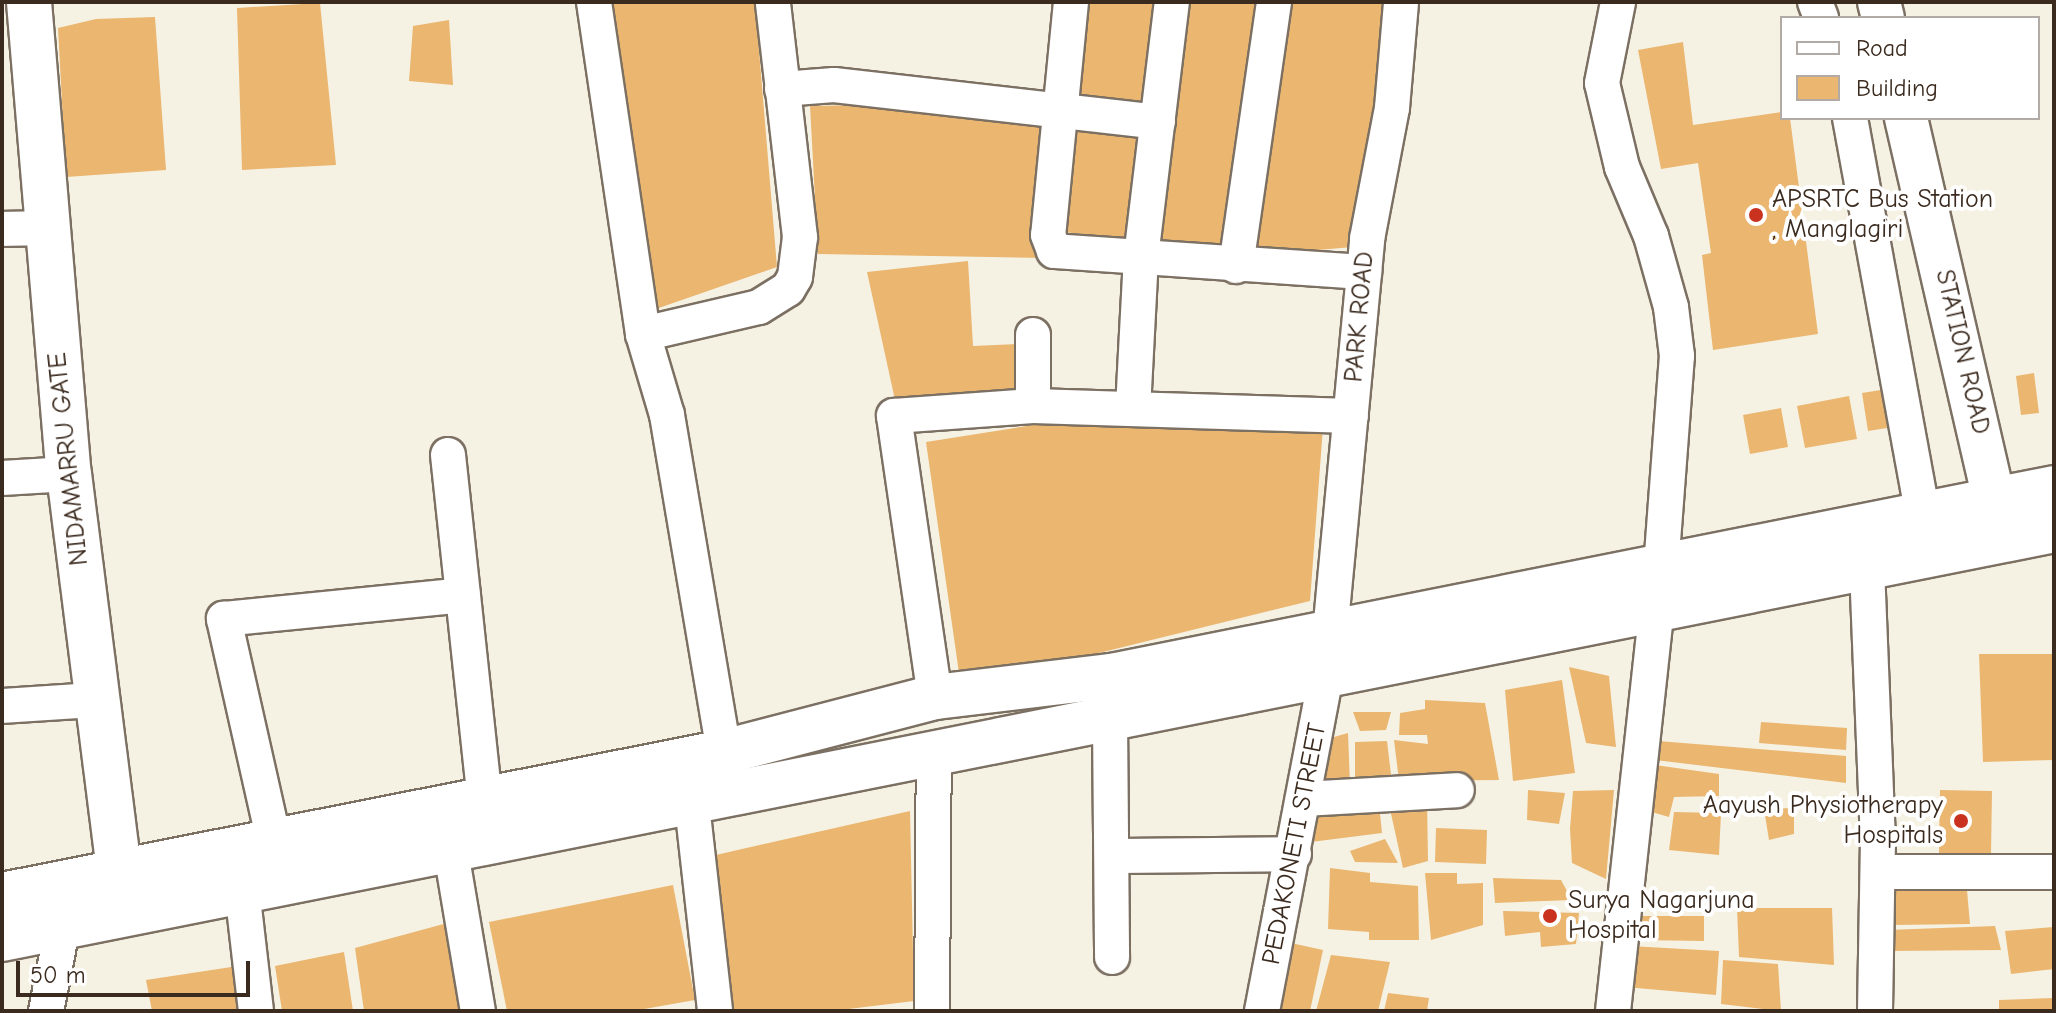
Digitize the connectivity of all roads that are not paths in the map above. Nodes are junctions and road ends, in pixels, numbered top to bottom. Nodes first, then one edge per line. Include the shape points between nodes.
1 (29, 2) edge
2 (594, 2) edge
3 (773, 2) edge
4 (1071, 2) edge
5 (1172, 2) edge
6 (1274, 2) edge
7 (1401, 2) edge
8 (1618, 2) edge
9 (782, 89) junction
10 (1061, 110) junction
11 (1850, 120) edge
12 (1906, 120) edge
13 (1158, 122) junction
14 (48, 228) junction
15 (2, 229) edge
16 (1141, 257) junction
17 (1236, 266) junction
18 (1364, 272) junction
19 (643, 334) junction
20 (1033, 335) dead end
21 (1033, 406) junction
22 (1133, 409) junction
23 (1351, 416) junction
24 (448, 455) dead end
25 (69, 474) junction
26 (2, 478) edge
27 (2054, 488) edge
28 (1996, 498) junction
29 (1923, 514) junction
30 (2054, 530) edge
31 (2003, 541) junction
32 (1867, 568) junction
33 (1657, 589) junction
34 (463, 595) junction
35 (1330, 633) junction
36 (1326, 676) junction
37 (935, 697) junction
38 (96, 700) junction
39 (2, 706) edge
40 (1110, 720) junction
41 (724, 752) junction
42 (934, 755) junction
43 (1457, 790) dead end
44 (485, 799) junction
45 (1303, 799) junction
46 (692, 805) junction
47 (274, 841) junction
48 (451, 852) junction
49 (1294, 854) junction
50 (1112, 856) junction
51 (117, 871) junction
52 (1878, 872) junction
53 (2054, 872) edge
54 (69, 881) junction
55 (242, 890) junction
56 (2, 895) edge
57 (125, 914) junction
58 (65, 926) junction
59 (2, 939) edge
60 (1112, 957) dead end
61 (46, 1011) edge
62 (256, 1011) edge
63 (478, 1011) edge
64 (715, 1011) edge
65 (932, 1011) edge
66 (1262, 1011) edge
67 (1613, 1011) edge
68 (1875, 1011) edge

1 - 14 main road, NIDAMARRU GATE
2 - 19 street
3 - 9 street
4 - 10 street
5 - 13 street
6 - 17 street
7 - 18 street, PARK ROAD via 1392,108
8 - 33 street via 1602,83 1622,167 1651,236 1671,307 1677,356
9 - 10 street via 834,85
9 - 19 street via 800,237 795,277 788,289 759,307
10 - 13 street
10 - 16 street via 1050,247 1059,253
11 - 29 street
12 - 28 street, STATION ROAD
13 - 16 street
14 - 15 street
14 - 25 main road, NIDAMARRU GATE
16 - 17 street
16 - 22 street
17 - 18 street
18 - 23 street, PARK ROAD
19 - 41 street via 667,415
20 - 21 street
21 - 22 street
21 - 37 street via 894,416
22 - 23 street
23 - 35 street, PARK ROAD
24 - 34 street
25 - 26 street
25 - 38 main road, NIDAMARRU GATE
27 - 28 main road
28 - 29 main road
28 - 31 street, STATION ROAD
29 - 33 main road
30 - 31 main road
31 - 32 main road
32 - 33 main road
32 - 52 street
33 - 35 main road
33 - 36 main road
33 - 67 street
34 - 44 street
34 - 47 street via 224,619
35 - 37 main road via 1111,676
36 - 40 main road
36 - 45 street, PEDAKONETI STREET
37 - 41 main road
38 - 39 street
38 - 51 main road, NIDAMARRU GATE
40 - 42 main road
40 - 50 street
41 - 44 main road
42 - 46 main road
42 - 65 street
43 - 45 street
44 - 47 main road
45 - 49 street, PEDAKONETI STREET
46 - 48 main road
46 - 64 street
47 - 51 main road
48 - 55 main road
48 - 63 street
49 - 50 street
49 - 66 street, PEDAKONETI STREET
50 - 60 street
51 - 54 main road
51 - 57 main road, NIDAMARRU GATE
52 - 53 street
52 - 68 street
54 - 56 main road
54 - 58 street
55 - 57 main road
55 - 62 street
57 - 58 main road
58 - 59 main road
58 - 61 street

